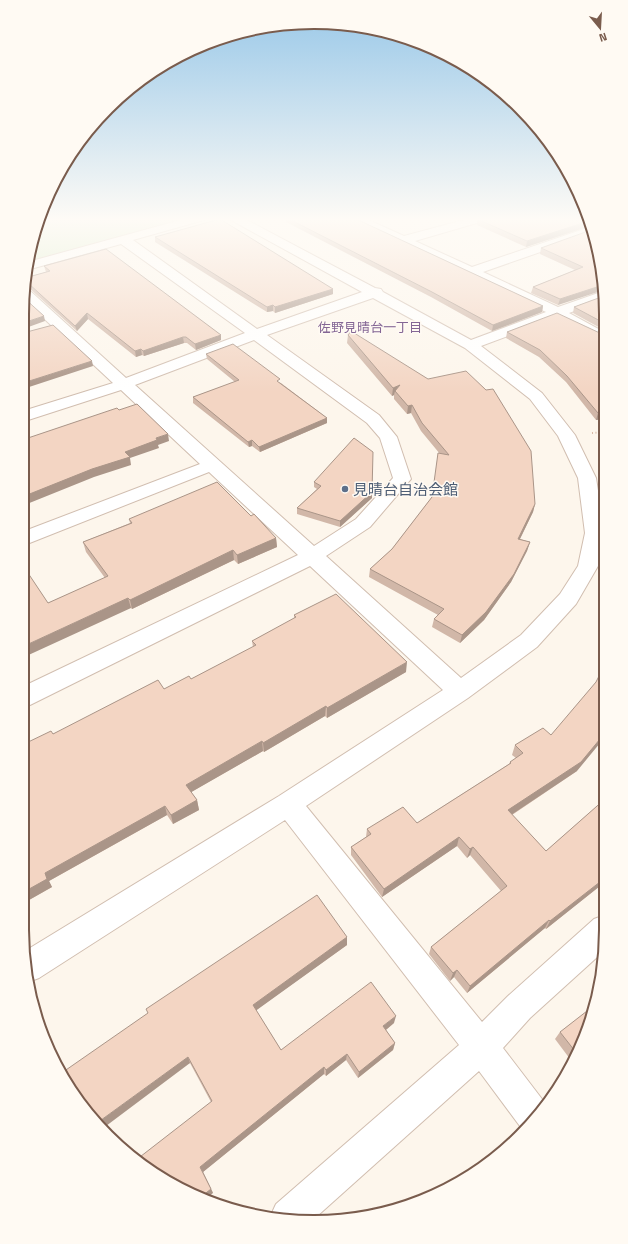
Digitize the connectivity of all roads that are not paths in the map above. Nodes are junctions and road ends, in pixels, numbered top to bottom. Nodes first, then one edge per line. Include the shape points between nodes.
1 (174, 276) edge
2 (346, 276) edge
3 (483, 276) edge
4 (376, 292) junction
5 (598, 297) edge
6 (30, 300) edge
7 (558, 312) junction
8 (254, 335) junction
9 (599, 335) edge
10 (470, 345) junction
11 (124, 384) junction
12 (29, 415) edge
13 (212, 465) junction
14 (29, 537) edge
15 (312, 556) junction
16 (460, 691) junction
17 (29, 695) edge
18 (288, 804) junction
19 (599, 936) edge
20 (31, 965) edge
21 (481, 1047) junction
22 (531, 1114) edge
23 (293, 1214) edge

1 - 8 street
2 - 4 street
3 - 7 street
4 - 8 street
4 - 10 street
5 - 7 street
6 - 11 street via 51,326
7 - 9 street
7 - 10 street
8 - 11 street
8 - 15 street via 373,419 388,437 402,479 364,523
10 - 16 street via 536,396 566,435 587,478 595,533 588,566 568,599 529,640
11 - 12 street
11 - 13 street
13 - 14 street
13 - 15 street
15 - 16 street
15 - 17 street
16 - 18 street
18 - 20 street
18 - 21 street
19 - 21 street via 519,1007
21 - 22 street
21 - 23 street

